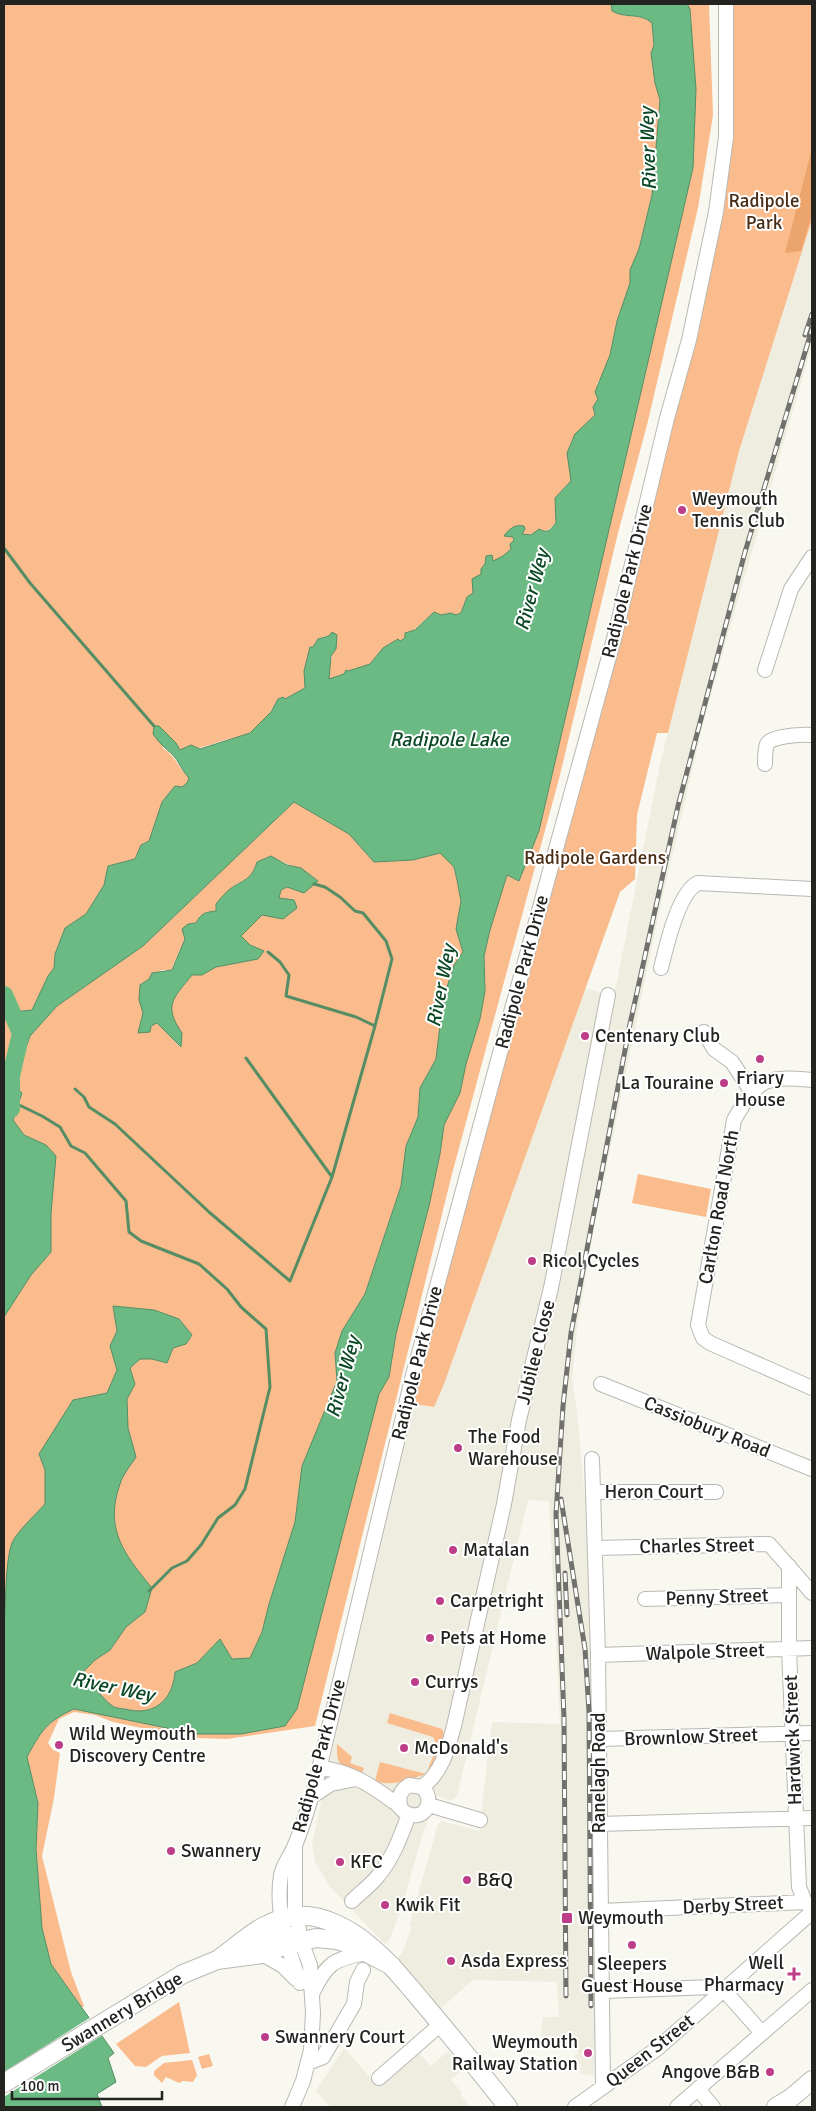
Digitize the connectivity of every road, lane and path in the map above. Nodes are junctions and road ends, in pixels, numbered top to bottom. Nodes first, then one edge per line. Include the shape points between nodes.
1 (726, 4) edge
2 (812, 557) edge
3 (765, 670) dead end
4 (812, 734) edge
5 (765, 764) dead end
6 (812, 889) edge
7 (661, 968) dead end
8 (608, 995) dead end
9 (704, 1032) dead end
10 (812, 1080) edge
11 (751, 1091) junction
12 (601, 1384) dead end
13 (812, 1388) edge
14 (592, 1459) dead end
15 (812, 1470) edge
16 (593, 1492) junction
17 (716, 1492) dead end
18 (595, 1548) junction
19 (789, 1566) junction
20 (812, 1593) edge
21 (788, 1595) junction
22 (645, 1599) dead end
23 (812, 1648) edge
24 (790, 1649) junction
25 (598, 1655) junction
26 (794, 1733) junction
27 (812, 1733) edge
28 (599, 1739) junction
29 (319, 1768) junction
30 (365, 1782) junction
31 (422, 1787) junction
32 (405, 1788) junction
33 (311, 1797) junction
34 (429, 1805) junction
35 (404, 1810) junction
36 (812, 1818) edge
37 (797, 1819) junction
38 (480, 1820) dead end
39 (599, 1824) junction
40 (352, 1901) dead end
41 (810, 1908) edge
42 (601, 1910) junction
43 (291, 1930) junction
44 (262, 1954) junction
45 (217, 1960) junction
46 (364, 1961) junction
47 (392, 1966) junction
48 (300, 1983) junction
49 (724, 1990) junction
50 (812, 1990) edge
51 (602, 1991) junction
52 (311, 1997) junction
53 (441, 2024) junction
54 (762, 2033) junction
55 (308, 2063) junction
56 (379, 2078) dead end
57 (812, 2080) edge
58 (4, 2083) edge
59 (603, 2087) junction
60 (698, 2089) junction
61 (784, 2104) edge
62 (296, 2105) edge
63 (508, 2107) edge
64 (575, 2107) edge
65 (677, 2107) edge
66 (713, 2107) edge

1 - 29 street, Radipole Park Drive via 726,137 716,212 689,340 615,635 412,1379
2 - 3 street via 791,588
4 - 5 street via 769,741
6 - 7 street via 692,885 668,938
8 - 31 street, Jubilee Close via 551,1288 519,1420 504,1504 454,1726 441,1765
9 - 11 street via 714,1049 732,1062
10 - 11 street via 771,1079
11 - 13 street, Carlton Road North via 734,1120 699,1331 710,1343
12 - 15 street, Cassiobury Road
14 - 16 street, Ranelagh Road
16 - 17 street, Heron Court
16 - 18 street, Ranelagh Road
18 - 19 street, Charles Street via 768,1544
18 - 25 street, Ranelagh Road
19 - 20 street, Charles Street
19 - 21 street, Hardwick Street
21 - 22 street, Penny Street
21 - 24 street, Hardwick Street
23 - 24 street, Walpole Street
24 - 25 street, Walpole Street
24 - 26 street, Hardwick Street
25 - 28 street, Ranelagh Road
26 - 27 street, Brownlow Street
26 - 28 street, Brownlow Street
26 - 37 street, Hardwick Street
28 - 39 street, Ranelagh Road
29 - 30 street
29 - 33 street, Radipole Park Drive
30 - 32 street
30 - 33 street via 331,1784
30 - 35 street
31 - 32 street via 413,1785
31 - 34 street via 429,1795
32 - 35 street via 399,1796
33 - 43 street, Radipole Park Drive via 295,1846
34 - 35 street via 418,1815
34 - 38 street
35 - 40 street via 399,1841 384,1868
36 - 37 street
37 - 39 street
37 - 41 street, Hardwick Street via 799,1887
39 - 42 street, Ranelagh Road
41 - 42 street, Derby Street
41 - 49 street, Queen Street
42 - 51 street, Ranelagh Road
43 - 44 main road, Swannery Bridge
43 - 45 main road, Swannery Bridge via 261,1926
43 - 46 main road via 316,1938 337,1940
43 - 47 main road via 315,1916 370,1945
43 - 48 street
43 - 52 street via 310,1965
44 - 45 main road, Swannery Bridge
44 - 48 street via 284,1966
45 - 58 main road, Swannery Bridge via 183,1974
46 - 47 main road
46 - 52 street via 337,1960 321,1973
46 - 55 street via 354,2004 323,2057
47 - 53 main road
48 - 52 street
49 - 51 street
49 - 54 street
49 - 59 street, Queen Street via 658,2048
50 - 54 street
51 - 59 street, Ranelagh Road
52 - 55 street
53 - 56 street
53 - 63 main road
54 - 60 street
55 - 62 street
57 - 61 main road
59 - 64 street, Queen Street
60 - 65 street
60 - 66 street

